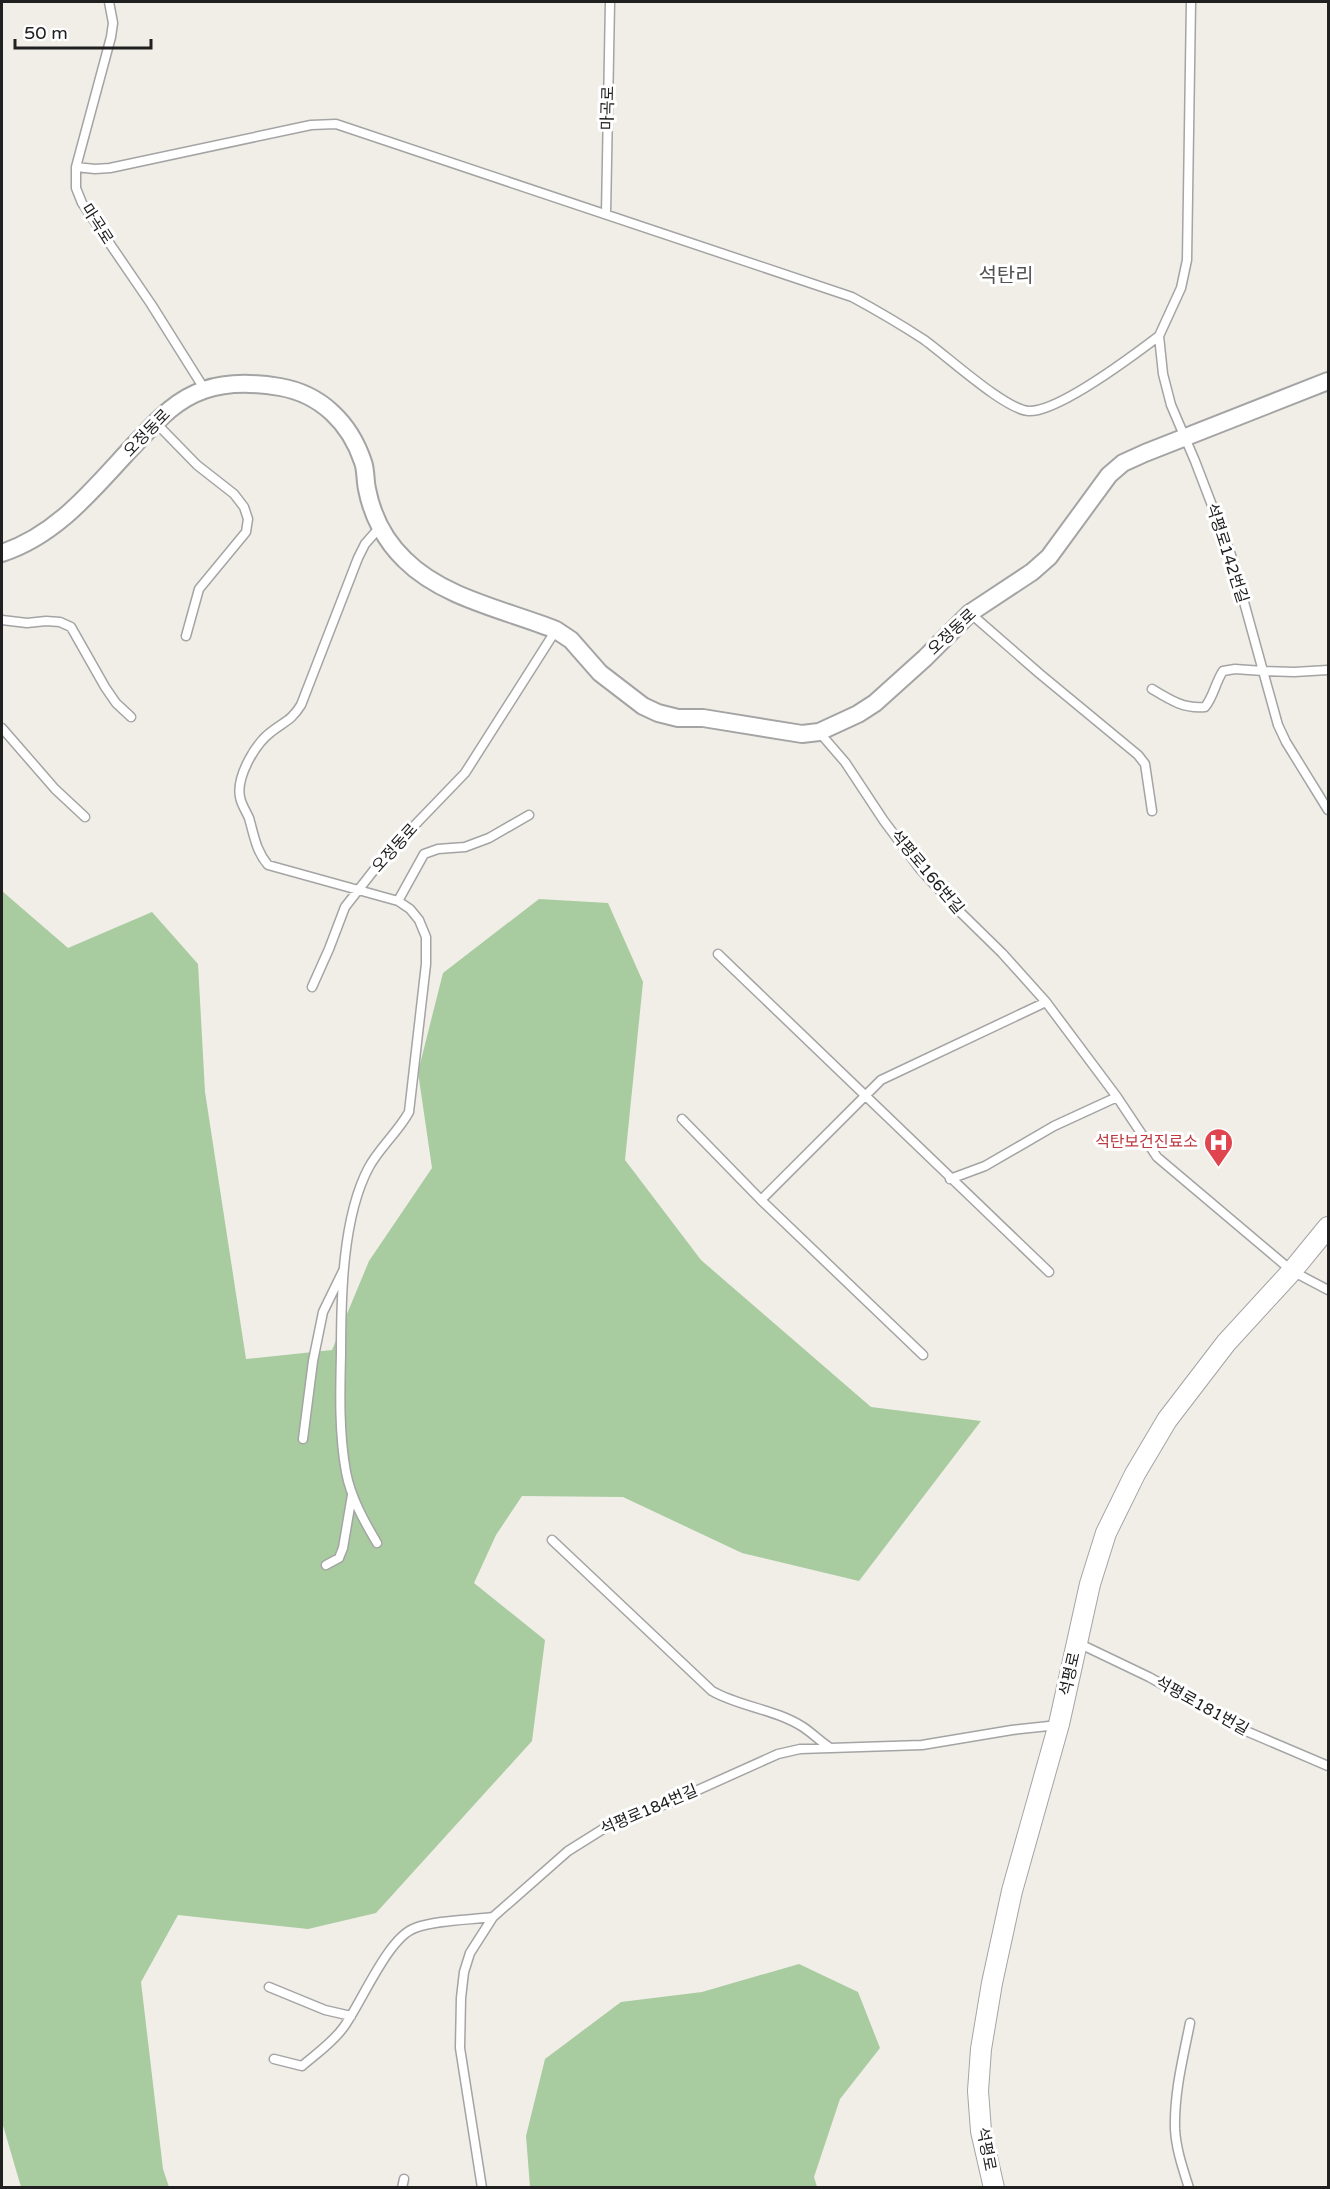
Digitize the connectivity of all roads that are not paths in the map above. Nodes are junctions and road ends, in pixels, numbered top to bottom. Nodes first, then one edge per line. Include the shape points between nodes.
1 (109, 2) edge
2 (610, 2) edge
3 (1191, 2) edge
4 (76, 167) junction
5 (606, 214) junction
6 (1159, 336) junction
7 (1329, 381) edge
8 (205, 390) junction
9 (155, 422) junction
10 (1185, 437) junction
11 (380, 526) junction
12 (2, 553) edge
13 (970, 613) junction
14 (2, 620) edge
15 (556, 630) junction
16 (186, 636) dead end
17 (1329, 670) edge
18 (1263, 671) junction
19 (1152, 689) dead end
20 (131, 717) dead end
21 (2, 728) edge
22 (819, 732) junction
23 (1329, 810) edge
24 (1152, 811) dead end
25 (530, 815) dead end
26 (85, 817) dead end
27 (359, 889) junction
28 (398, 901) junction
29 (717, 954) dead end
30 (312, 987) dead end
31 (1046, 1002) junction
32 (866, 1095) junction
33 (1117, 1097) junction
34 (682, 1119) dead end
35 (950, 1179) junction
36 (761, 1200) junction
37 (1329, 1227) edge
38 (345, 1268) junction
39 (1292, 1271) junction
40 (1049, 1272) dead end
41 (1329, 1290) edge
42 (923, 1355) dead end
43 (303, 1439) dead end
44 (352, 1494) junction
45 (552, 1540) dead end
46 (377, 1543) dead end
47 (326, 1565) dead end
48 (1077, 1643) junction
49 (1059, 1725) junction
50 (829, 1747) junction
51 (1329, 1766) edge
52 (493, 1917) junction
53 (269, 1987) dead end
54 (351, 2016) junction
55 (1190, 2023) dead end
56 (274, 2059) dead end
57 (482, 2187) edge
58 (994, 2187) edge
59 (1189, 2187) edge

1 - 4 lane, 마곡로 via 111,37
2 - 5 lane, 마곡로
3 - 6 lane via 1186,260 1181,288
4 - 5 lane via 110,168 311,125 336,124
4 - 8 lane, 마곡로 via 76,188 82,203
5 - 6 lane via 852,297 924,340 1018,409 1030,411 1062,401
6 - 10 lane, 석평로142번길 via 1163,374
7 - 10 street, 오정동로
8 - 9 street, 오정동로 via 176,403
8 - 11 street, 오정동로 via 261,384 288,389 331,410 343,423 364,463 367,489
9 - 12 street, 오정동로 via 63,519 27,543
9 - 16 lane via 196,465 234,494 248,519 246,532 199,589
10 - 13 street, 오정동로 via 1123,463 1109,475 1049,557
10 - 18 lane, 석평로142번길 via 1231,555
11 - 15 street, 오정동로 via 405,560 434,584
11 - 27 lane via 358,558 294,718 259,742 240,781 240,797 257,848 268,865
13 - 22 street, 오정동로 via 875,702
13 - 24 lane via 1138,755 1145,764
14 - 20 lane via 60,622 70,627 105,687
15 - 22 street, 오정동로 via 572,640 600,673 658,713 802,734
15 - 27 lane, 오정동로 via 465,773 385,856
17 - 18 lane
18 - 19 lane via 1223,671 1205,707 1175,703
18 - 23 lane, 석평로142번길 via 1286,742
21 - 26 lane
22 - 31 lane, 석평로166번길 via 845,762 920,869
25 - 28 lane via 471,845 424,854
27 - 28 lane
27 - 30 lane, 오정동로 via 345,906
28 - 38 lane via 420,920 426,937 413,1092 410,1112 402,1126 369,1167 357,1199
29 - 32 lane
31 - 32 lane via 881,1080
31 - 33 lane, 석평로166번길
32 - 35 lane
32 - 36 lane
33 - 35 lane via 1035,1136 985,1166
33 - 39 lane, 석평로166번길 via 1157,1157
34 - 36 lane
35 - 40 lane
36 - 42 lane
37 - 39 street, 석평로
38 - 43 lane via 323,1312
38 - 44 lane via 340,1414
39 - 41 lane, 석평로166번길
39 - 48 street, 석평로 via 1226,1343 1167,1420 1135,1474 1106,1533
44 - 46 lane
44 - 47 lane via 343,1548 339,1558
45 - 50 lane via 712,1691 803,1727
48 - 49 street, 석평로
48 - 51 lane, 석평로181번길 via 1149,1677 1246,1731
49 - 50 lane, 석평로184번길 via 922,1745
49 - 58 street, 석평로 via 1012,1891 981,2049 981,2131
50 - 52 lane, 석평로184번길 via 778,1754 669,1803 619,1819 568,1851
52 - 54 lane via 413,1928 389,1951
52 - 57 lane, 석평로184번길 via 470,1953 461,1998 460,2049
53 - 54 lane via 325,2010
54 - 56 lane via 302,2066
55 - 59 lane via 1175,2131

